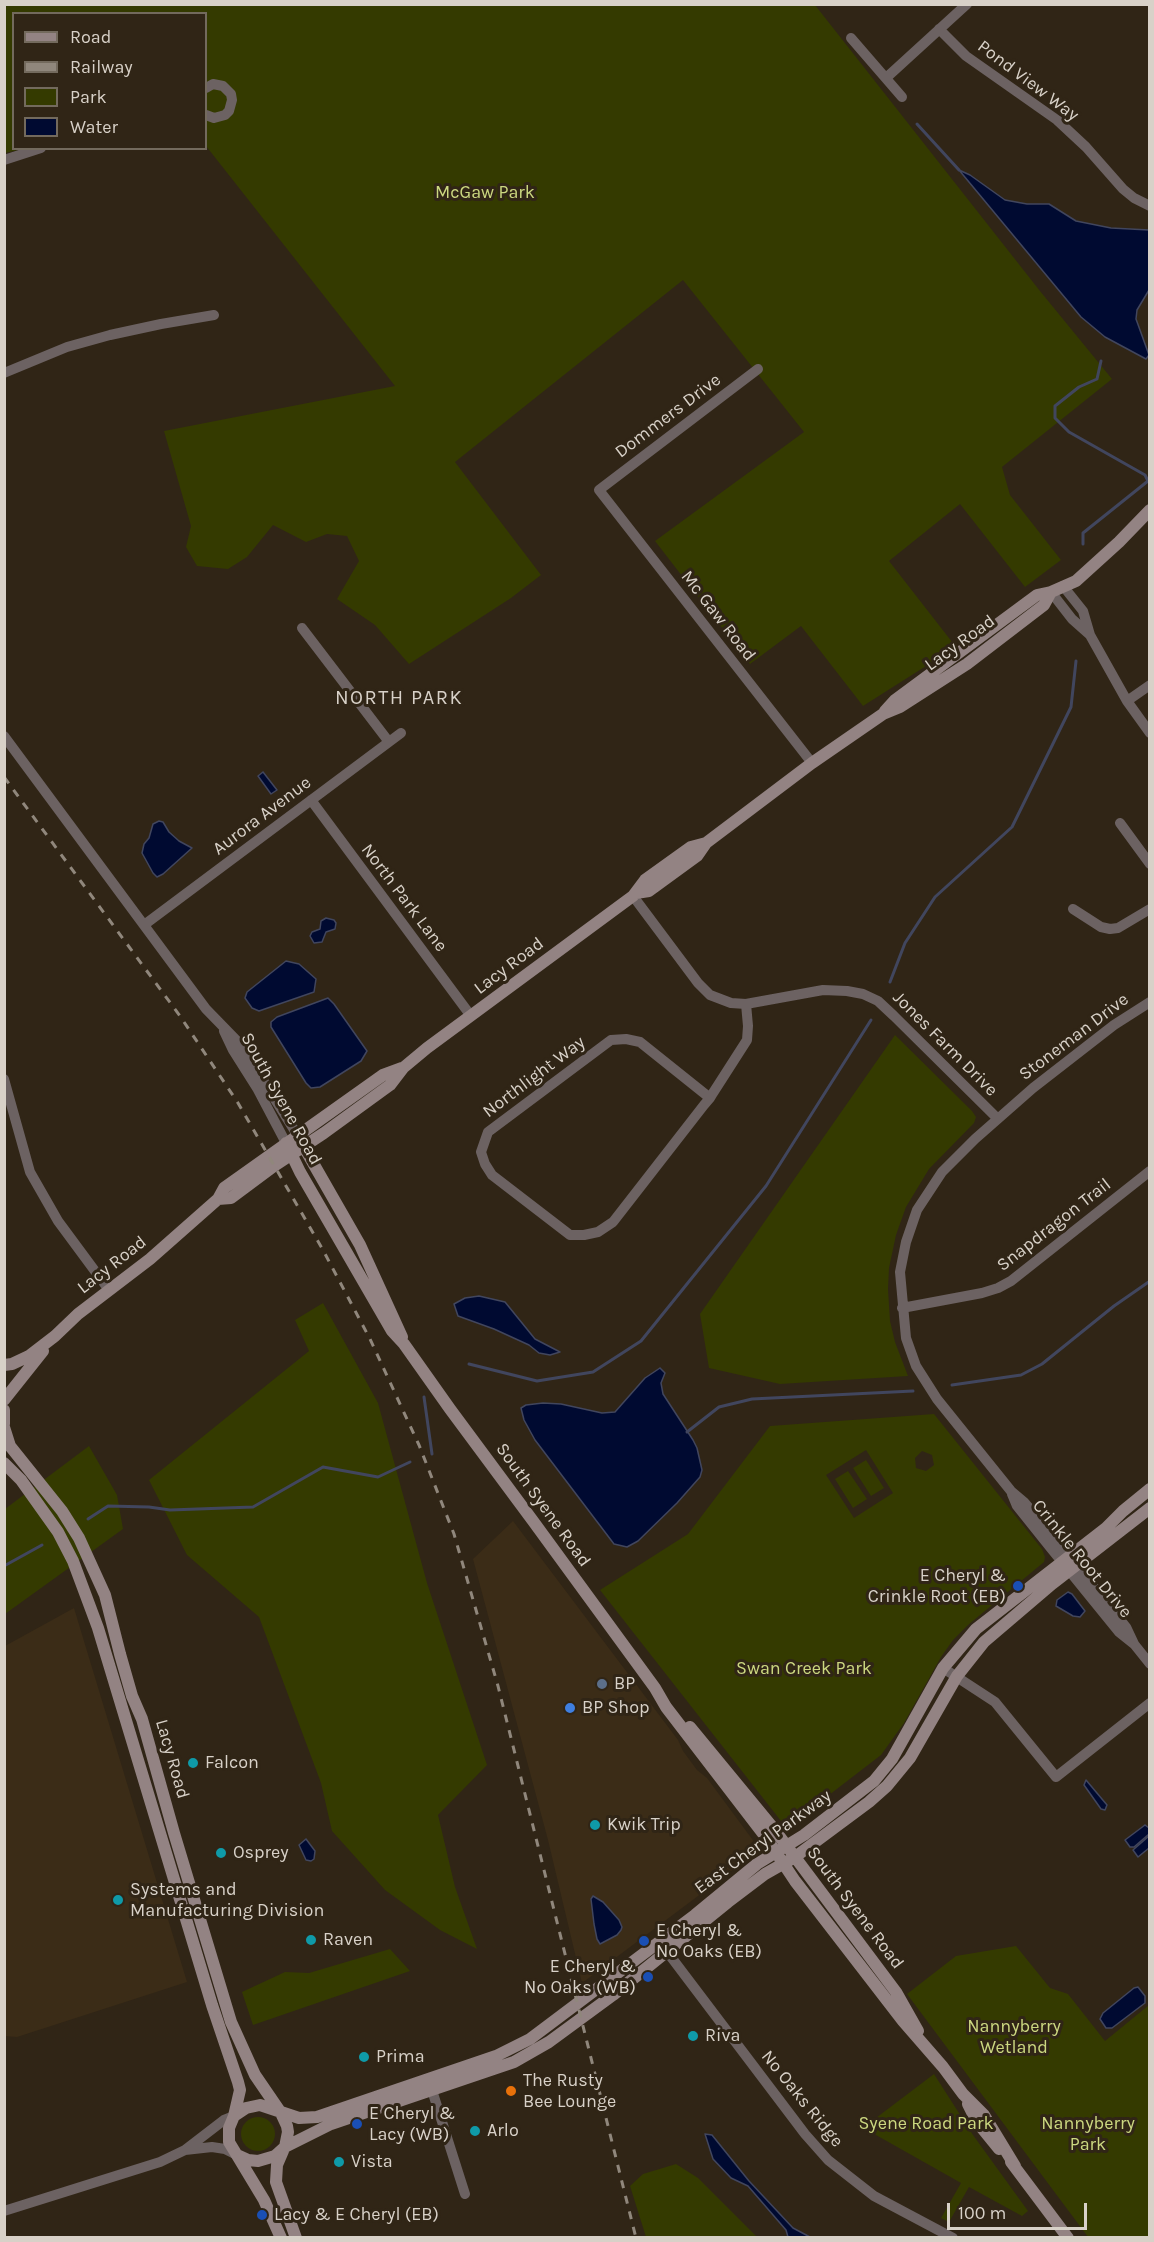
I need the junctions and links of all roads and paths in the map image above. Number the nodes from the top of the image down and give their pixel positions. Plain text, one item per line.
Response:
1 (967, 4) edge
2 (939, 29) junction
3 (851, 38) dead end
4 (886, 78) junction
5 (207, 87) edge
6 (902, 97) dead end
7 (207, 115) edge
8 (35, 150) edge
9 (4, 160) edge
10 (1149, 206) edge
11 (214, 315) dead end
12 (758, 369) dead end
13 (4, 373) edge
14 (599, 490) joint
15 (1149, 510) edge
16 (1063, 586) junction
17 (1051, 592) junction
18 (302, 628) dead end
19 (1090, 635) junction
20 (1149, 685) edge
21 (1127, 701) junction
22 (401, 733) dead end
23 (1149, 733) edge
24 (4, 735) edge
25 (388, 742) junction
26 (812, 763) junction
27 (311, 800) junction
28 (1120, 824) dead end
29 (1149, 864) edge
30 (635, 895) junction
31 (1073, 909) dead end
32 (1149, 909) edge
33 (144, 925) junction
34 (1149, 1002) edge
35 (746, 1004) junction
36 (471, 1016) junction
37 (221, 1025) junction
38 (4, 1079) edge
39 (710, 1098) junction
40 (997, 1118) junction
41 (301, 1141) junction
42 (289, 1149) junction
43 (1149, 1171) edge
44 (109, 1290) junction
45 (902, 1308) junction
46 (55, 1336) junction
47 (404, 1344) junction
48 (4, 1365) edge
49 (4, 1400) edge
50 (4, 1410) edge
51 (4, 1426) edge
52 (4, 1463) edge
53 (1149, 1489) edge
54 (1149, 1508) edge
55 (1069, 1563) junction
56 (1149, 1664) edge
57 (943, 1668) junction
58 (957, 1676) junction
59 (1149, 1703) edge
60 (785, 1855) junction
61 (664, 1946) junction
62 (430, 2084) junction
63 (281, 2113) junction
64 (234, 2116) junction
65 (285, 2147) junction
66 (185, 2150) junction
67 (237, 2155) junction
68 (465, 2194) dead end
69 (4, 2211) edge
70 (281, 2238) edge
71 (296, 2238) edge
72 (953, 2238) edge
73 (1068, 2238) edge

1 - 2 street
2 - 4 street
2 - 10 street, Pond View Way
3 - 4 street
4 - 6 street
5 - 7 street
8 - 9 street
11 - 13 street
12 - 14 street, Dommers Drive
14 - 26 street, Mc Gaw Road
15 - 16 main road, Lacy Road
16 - 17 main road, Lacy Road
16 - 19 street
17 - 19 street
17 - 26 main road, Lacy Road
18 - 25 street
19 - 21 street
20 - 21 street
21 - 23 street
22 - 25 street, Aurora Avenue
24 - 33 street, South Syene Road
25 - 27 street, Aurora Avenue
26 - 30 main road, Lacy Road
27 - 33 street, Aurora Avenue
27 - 36 street, North Park Lane
28 - 29 street
30 - 35 street, Jones Farm Drive
30 - 36 main road, Lacy Road
31 - 32 street
33 - 37 street, South Syene Road
34 - 40 street, Stoneman Drive
35 - 39 street, Northlight Way
35 - 40 street, Jones Farm Drive
36 - 41 main road, Lacy Road
37 - 41 street, South Syene Road
37 - 42 street, South Syene Road
38 - 44 street
39 - 39 street, Northlight Way
40 - 45 street, Stoneman Drive
41 - 42 main road, Lacy Road
41 - 47 main road, South Syene Road
42 - 44 main road, Lacy Road
42 - 47 main road, South Syene Road
43 - 45 street, Snapdragon Trail
44 - 46 main road, Lacy Road
45 - 55 street, Crinkle Root Drive
46 - 48 main road, Lacy Road
46 - 49 main road, Lacy Road
47 - 60 main road, South Syene Road
50 - 51 main road, Lacy Road
51 - 63 main road, Lacy Road
52 - 64 main road, Lacy Road
53 - 55 main road, East Cheryl Parkway
54 - 55 main road, East Cheryl Parkway
55 - 56 street, Crinkle Root Drive
55 - 57 main road, East Cheryl Parkway
55 - 58 main road, East Cheryl Parkway
57 - 58 street
57 - 60 main road, East Cheryl Parkway
58 - 59 street
58 - 60 main road, East Cheryl Parkway
60 - 61 main road, East Cheryl Parkway
60 - 73 main road, South Syene Road
61 - 62 main road, East Cheryl Parkway
61 - 72 street, No Oaks Ridge
62 - 63 main road, East Cheryl Parkway
62 - 65 main road, East Cheryl Parkway
62 - 68 street
63 - 64 main road
63 - 65 main road
64 - 66 street
64 - 67 main road
65 - 67 main road
65 - 71 main road
66 - 67 street
66 - 69 street
67 - 70 main road

